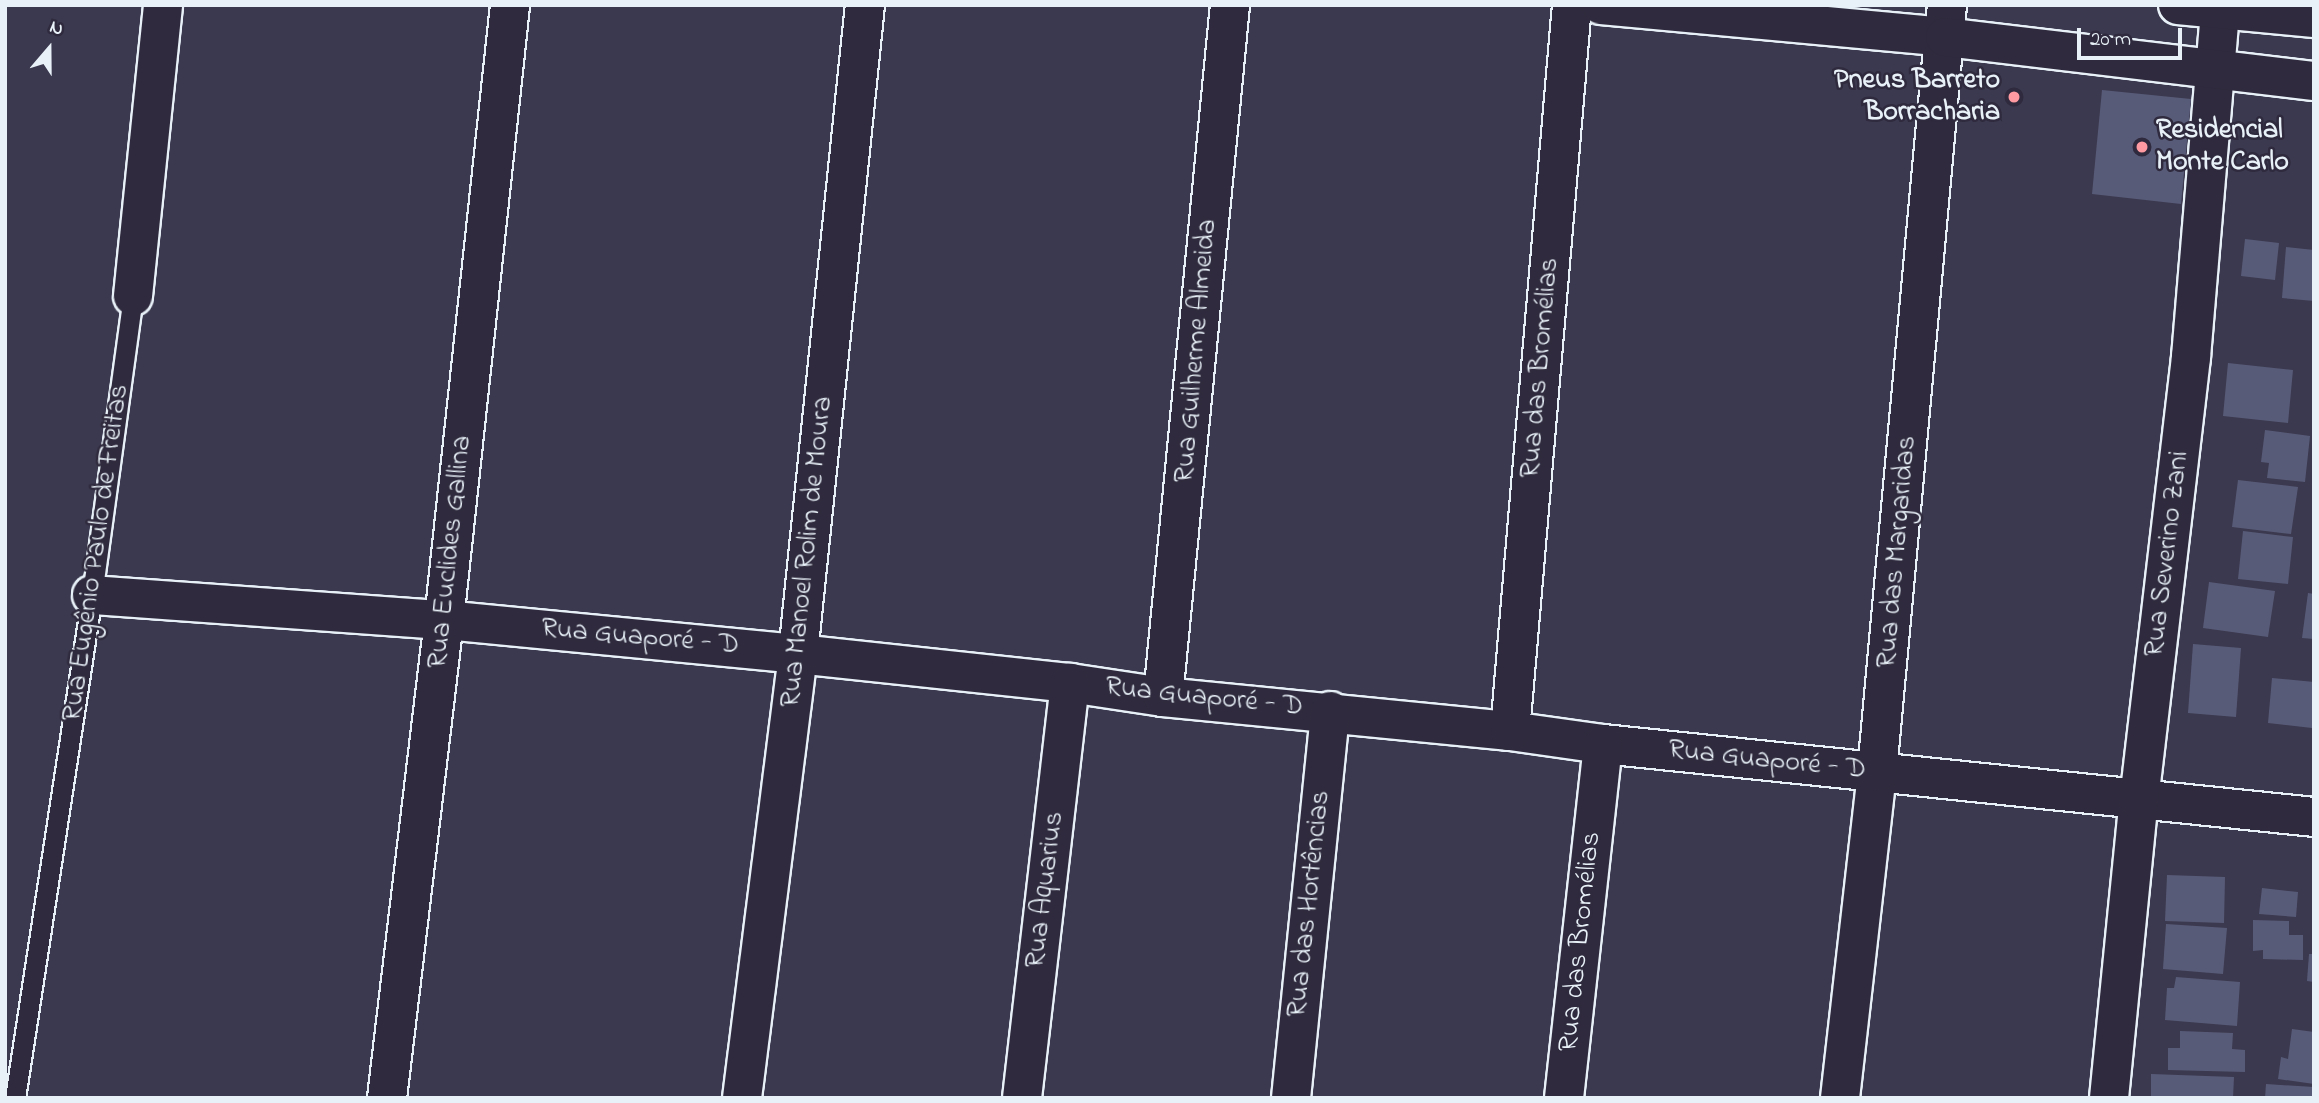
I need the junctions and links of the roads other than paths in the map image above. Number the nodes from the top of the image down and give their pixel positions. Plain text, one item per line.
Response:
1 (163, 5) edge
2 (510, 5) edge
3 (865, 5) edge
4 (1230, 5) edge
5 (1572, 5) edge
6 (1601, 5) edge
7 (2178, 5) edge
8 (2220, 9) junction
9 (2296, 13) edge
10 (1946, 21) edge
11 (2216, 70) junction
12 (2314, 81) edge
13 (133, 296) joint
14 (92, 596) junction
15 (444, 620) junction
16 (798, 653) junction
17 (1070, 683) junction
18 (1163, 697) junction
19 (1329, 711) junction
20 (1510, 731) junction
21 (1603, 744) junction
22 (1877, 772) junction
23 (2139, 800) junction
24 (2314, 817) edge
25 (15, 1098) edge
26 (387, 1098) edge
27 (742, 1098) edge
28 (1021, 1098) edge
29 (1291, 1098) edge
30 (1564, 1098) edge
31 (1840, 1098) edge
32 (2109, 1098) edge

1 - 13 street, Rua Eugênio Paulo de Freitas
2 - 15 street, Rua Euclides Gallina
3 - 16 street, Rua Manoel Rolim de Moura
4 - 18 street, Rua Guilherme Almeida
5 - 20 street, Rua das Bromélias
6 - 10 street
7 - 8 street
8 - 9 street
8 - 11 street, Rua Severino Zani
10 - 11 street
10 - 22 street, Rua das Margaridas
11 - 12 street
11 - 23 street, Rua Severino Zani
13 - 14 lane, Rua Eugênio Paulo de Freitas
14 - 15 street, Rua Guaporé - D
14 - 25 lane, Rua Eugênio Paulo de Freitas
15 - 16 street, Rua Guaporé - D
15 - 26 street, Rua Euclides Gallina
16 - 17 street, Rua Guaporé - D
16 - 27 street, Rua Manoel Rolim de Moura
17 - 18 street, Rua Guaporé - D
17 - 28 street, Rua Aquarius
18 - 19 street, Rua Guaporé - D
19 - 20 street, Rua Guaporé - D
19 - 29 street, Rua das Hortências
20 - 21 street, Rua Guaporé - D
21 - 22 street, Rua Guaporé - D
21 - 30 street, Rua das Bromélias
22 - 23 street, Rua Guaporé - D
22 - 31 street, Rua das Margaridas
23 - 24 street, Rua Guaporé - D
23 - 32 street, Rua Severino Zani

